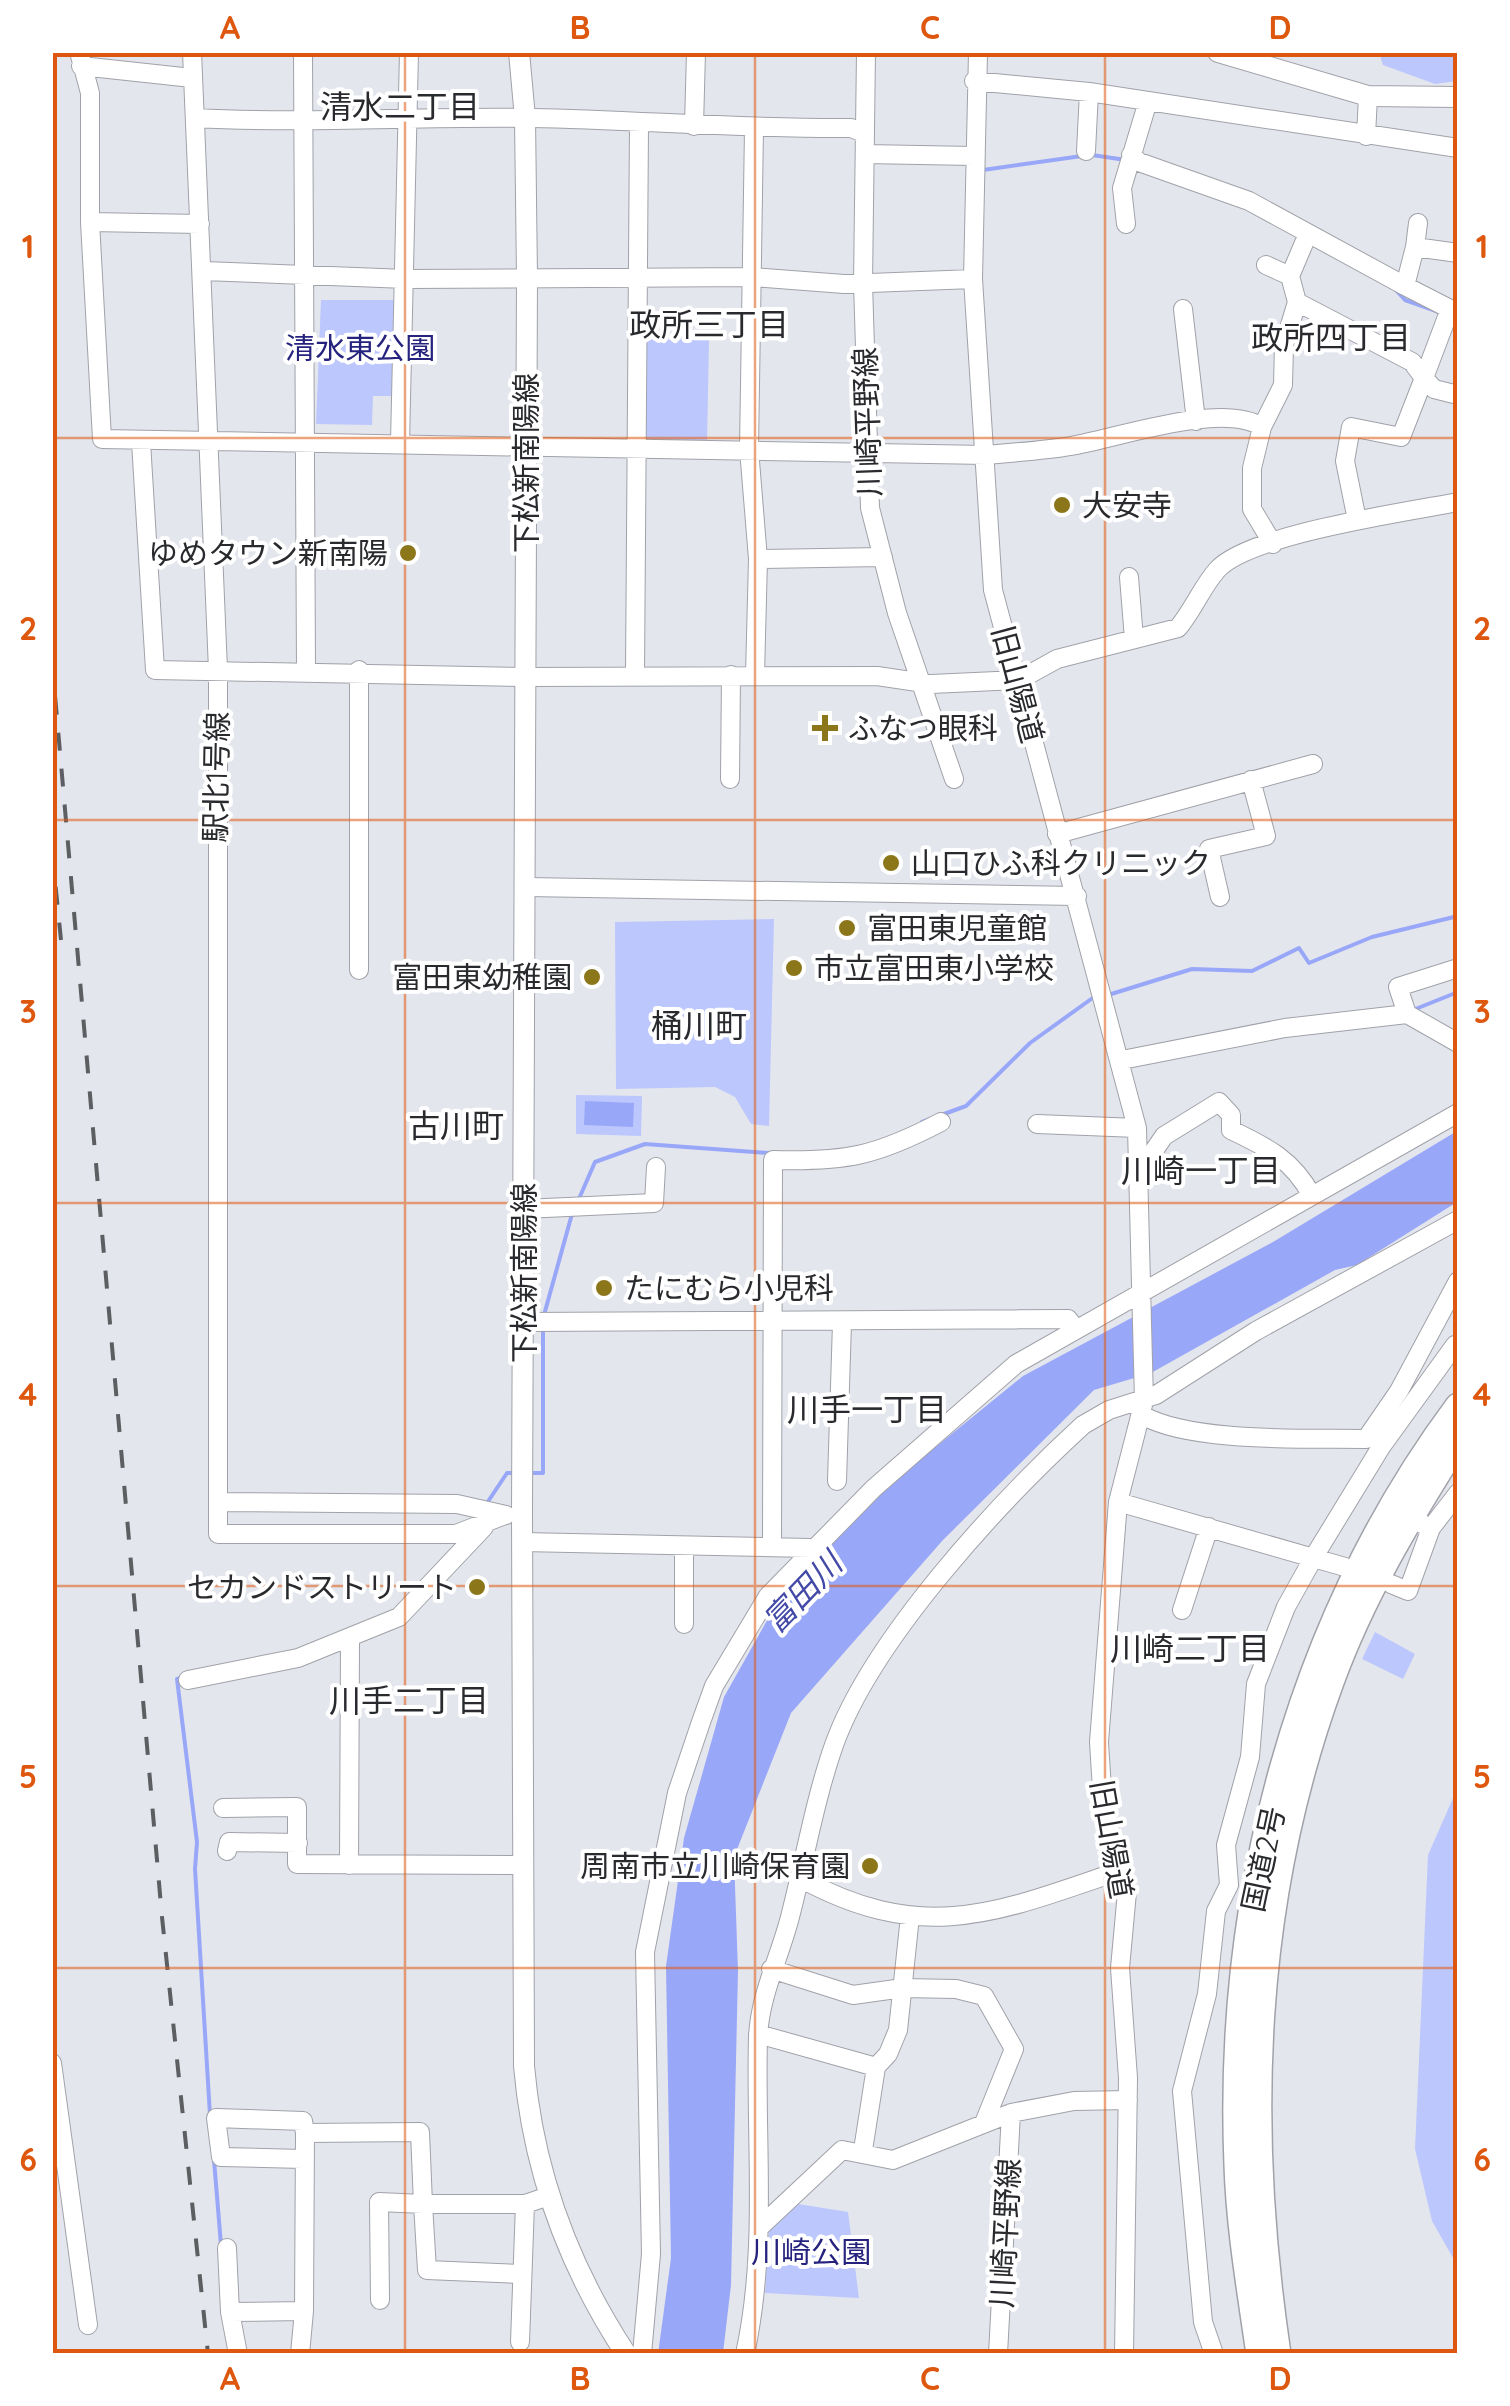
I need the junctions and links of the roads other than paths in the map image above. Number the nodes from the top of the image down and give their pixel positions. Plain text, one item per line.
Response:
1 (192, 52) edge
2 (303, 52) edge
3 (409, 52) edge
4 (518, 52) edge
5 (696, 52) edge
6 (866, 52) edge
7 (978, 52) edge
8 (1218, 52) edge
9 (80, 59) edge
10 (192, 78) junction
11 (974, 81) junction
12 (1089, 92) junction
13 (1368, 96) junction
14 (1458, 96) edge
15 (1148, 101) junction
16 (196, 118) junction
17 (525, 118) junction
18 (302, 120) junction
19 (407, 122) junction
20 (638, 125) junction
21 (694, 126) junction
22 (754, 129) junction
23 (864, 133) junction
24 (1366, 136) junction
25 (1458, 148) edge
26 (1086, 150) dead end
27 (865, 154) junction
28 (1131, 155) junction
29 (974, 156) junction
30 (90, 222) junction
31 (200, 224) junction
32 (1126, 224) dead end
33 (1418, 224) dead end
34 (1308, 236) junction
35 (1415, 247) junction
36 (1458, 254) edge
37 (1266, 265) dead end
38 (204, 271) junction
39 (303, 273) junction
40 (1290, 276) junction
41 (753, 277) junction
42 (528, 278) junction
43 (636, 278) junction
44 (406, 279) junction
45 (973, 279) junction
46 (863, 284) junction
47 (1405, 286) junction
48 (1298, 302) junction
49 (1183, 310) dead end
50 (1453, 313) edge
51 (1424, 378) junction
52 (1458, 395) edge
53 (1196, 421) junction
54 (1262, 427) junction
55 (141, 442) junction
56 (306, 442) junction
57 (212, 444) junction
58 (400, 444) junction
59 (525, 446) junction
60 (634, 449) junction
61 (750, 449) junction
62 (866, 452) junction
63 (986, 455) junction
64 (1458, 502) edge
65 (1356, 520) junction
66 (1273, 544) junction
67 (883, 557) junction
68 (758, 558) junction
69 (1129, 577) dead end
70 (1134, 639) junction
71 (218, 670) junction
72 (306, 670) junction
73 (359, 670) junction
74 (635, 674) junction
75 (730, 675) junction
76 (756, 676) junction
77 (525, 677) junction
78 (1019, 680) junction
79 (920, 681) junction
80 (1312, 764) dead end
81 (730, 779) dead end
82 (954, 779) dead end
83 (1252, 780) junction
84 (1057, 834) junction
85 (527, 887) junction
86 (1077, 896) junction
87 (1220, 897) dead end
88 (1458, 968) edge
89 (359, 970) dead end
90 (1407, 1014) junction
91 (1458, 1043) edge
92 (1122, 1060) junction
93 (1458, 1113) edge
94 (941, 1122) dead end
95 (1037, 1124) dead end
96 (1138, 1128) junction
97 (1139, 1160) junction
98 (656, 1167) dead end
99 (1312, 1196) junction
100 (524, 1209) junction
101 (1458, 1220) edge
102 (1458, 1281) edge
103 (1142, 1296) junction
104 (524, 1322) junction
105 (773, 1322) junction
106 (842, 1323) junction
107 (1076, 1329) junction
108 (1429, 1334) junction
109 (1456, 1346) edge
110 (1143, 1402) junction
111 (1458, 1406) edge
112 (1458, 1441) edge
113 (837, 1481) dead end
114 (1458, 1493) edge
115 (218, 1502) junction
116 (1118, 1502) junction
117 (505, 1517) junction
118 (1420, 1523) junction
119 (1209, 1527) junction
120 (522, 1542) junction
121 (772, 1545) junction
122 (684, 1546) junction
123 (810, 1548) junction
124 (1316, 1555) junction
125 (1344, 1567) dead end
126 (1391, 1584) dead end
127 (1182, 1610) dead end
128 (684, 1624) dead end
129 (350, 1640) junction
130 (188, 1680) dead end
131 (223, 1808) dead end
132 (298, 1843) junction
133 (228, 1851) dead end
134 (348, 1865) junction
135 (521, 1865) junction
136 (1122, 1870) junction
137 (800, 1878) junction
138 (910, 1916) junction
139 (771, 1970) junction
140 (903, 1988) junction
141 (758, 2034) junction
142 (876, 2067) junction
143 (53, 2074) edge
144 (1128, 2100) junction
145 (1011, 2113) junction
146 (984, 2122) junction
147 (305, 2132) junction
148 (863, 2150) junction
149 (303, 2159) junction
150 (549, 2196) junction
151 (423, 2204) junction
152 (525, 2204) junction
153 (761, 2226) junction
154 (226, 2248) dead end
155 (522, 2274) junction
156 (380, 2300) dead end
157 (304, 2311) junction
158 (230, 2312) junction
159 (88, 2325) dead end
160 (520, 2342) dead end
161 (238, 2354) edge
162 (300, 2354) edge
163 (626, 2354) edge
164 (642, 2354) edge
165 (745, 2354) edge
166 (998, 2354) edge
167 (1124, 2354) edge
168 (1214, 2354) edge
169 (1259, 2354) edge
170 (1278, 2354) edge

1 - 10 street, 駅北1号線
2 - 18 street
3 - 19 street
4 - 17 main road, 下松新南陽線
5 - 21 street
6 - 23 street, 川崎平野線
7 - 11 street, 旧山陽道
8 - 13 main road
9 - 10 street
9 - 30 street
10 - 16 street, 駅北1号線
11 - 12 street
11 - 29 street, 旧山陽道
12 - 15 street
12 - 26 street
13 - 14 main road
13 - 24 street
15 - 24 street
15 - 28 street
16 - 18 street
16 - 31 street, 駅北1号線
17 - 19 street
17 - 20 street
17 - 42 main road, 下松新南陽線
18 - 19 street
18 - 39 street
19 - 44 street
20 - 21 street
20 - 43 street
21 - 22 street
22 - 23 street
22 - 41 street
23 - 27 street, 川崎平野線
24 - 25 street
27 - 29 street
27 - 46 street, 川崎平野線
28 - 32 street
28 - 34 street
29 - 45 street, 旧山陽道
30 - 31 street
30 - 55 street
31 - 38 street, 駅北1号線
33 - 35 street
34 - 40 street
34 - 47 street
35 - 36 street
35 - 47 street
37 - 40 street
38 - 39 street
38 - 57 street, 駅北1号線
39 - 44 street
39 - 56 street
40 - 48 street
41 - 43 street
41 - 46 street
41 - 61 street
42 - 43 street
42 - 44 street
42 - 59 main road, 下松新南陽線
43 - 60 street
44 - 58 street
45 - 46 street
45 - 63 street, 旧山陽道
46 - 62 street, 川崎平野線
47 - 50 street
48 - 51 street
48 - 54 street
49 - 53 street
50 - 51 street
51 - 52 street
51 - 65 street
53 - 54 street
53 - 63 street
54 - 66 street
55 - 57 street
55 - 71 street
56 - 57 street
56 - 58 street
56 - 72 street
57 - 71 street, 駅北1号線
58 - 59 street
59 - 60 street
59 - 77 main road, 下松新南陽線
60 - 61 street
60 - 74 street
61 - 62 street
61 - 68 street
62 - 63 street
62 - 67 street, 川崎平野線
63 - 78 street, 旧山陽道
64 - 65 street
65 - 66 street
66 - 70 street
67 - 68 street
67 - 79 street, 川崎平野線
68 - 76 street
69 - 70 street
70 - 78 street
71 - 72 street
71 - 115 street, 駅北1号線
72 - 73 street
73 - 77 street
73 - 89 street
74 - 75 street
74 - 77 street
75 - 76 street
75 - 81 street
76 - 79 street
77 - 85 main road, 下松新南陽線
78 - 79 street
78 - 84 street, 旧山陽道
79 - 82 street, 川崎平野線
80 - 83 street
83 - 84 street
83 - 87 street
84 - 86 street, 旧山陽道
85 - 86 street
85 - 100 main road, 下松新南陽線
86 - 92 street, 旧山陽道
88 - 90 street
90 - 91 street
90 - 92 street
92 - 96 street, 旧山陽道
93 - 99 street
94 - 105 street
95 - 96 street
96 - 97 street, 旧山陽道
97 - 99 street
97 - 103 street, 旧山陽道
98 - 100 street
99 - 103 street
100 - 104 main road, 下松新南陽線
101 - 110 street
102 - 108 street
103 - 107 street
103 - 110 street, 旧山陽道
104 - 105 street
104 - 117 main road, 下松新南陽線
105 - 106 street
105 - 121 street
106 - 107 street
106 - 113 street
107 - 123 street
108 - 109 street
108 - 110 street
109 - 124 street
110 - 116 street, 旧山陽道
110 - 137 street
111 - 169 highway, 国道2号
112 - 118 highway, 国道2号
114 - 118 street
115 - 117 street
115 - 117 street
116 - 119 street
116 - 136 street, 旧山陽道
117 - 120 main road, 下松新南陽線
117 - 129 street
118 - 126 street
118 - 170 highway, 国道2号
119 - 124 street
119 - 127 street
120 - 122 street
120 - 135 main road, 下松新南陽線
121 - 122 street
121 - 123 street
122 - 128 street
123 - 164 street
124 - 125 street
124 - 168 street
129 - 130 street
129 - 134 street
131 - 132 street
132 - 133 street
132 - 134 street
134 - 135 street
135 - 150 main road, 下松新南陽線
136 - 138 street
136 - 144 street, 旧山陽道
137 - 138 street
137 - 139 street
138 - 140 street
139 - 140 street
139 - 141 street
140 - 142 street
140 - 146 street
141 - 142 street
141 - 153 street
142 - 148 street
143 - 159 street
144 - 145 street
144 - 167 street, 旧山陽道
145 - 146 street
145 - 166 street, 川崎平野線
146 - 148 street
147 - 149 street
147 - 149 street
147 - 151 street
148 - 153 street
149 - 157 street
150 - 152 street
150 - 163 main road, 下松新南陽線
151 - 152 street
151 - 155 street
151 - 156 street
152 - 155 street
153 - 165 street
154 - 158 street
155 - 160 street
157 - 158 street
157 - 162 street
158 - 161 street

